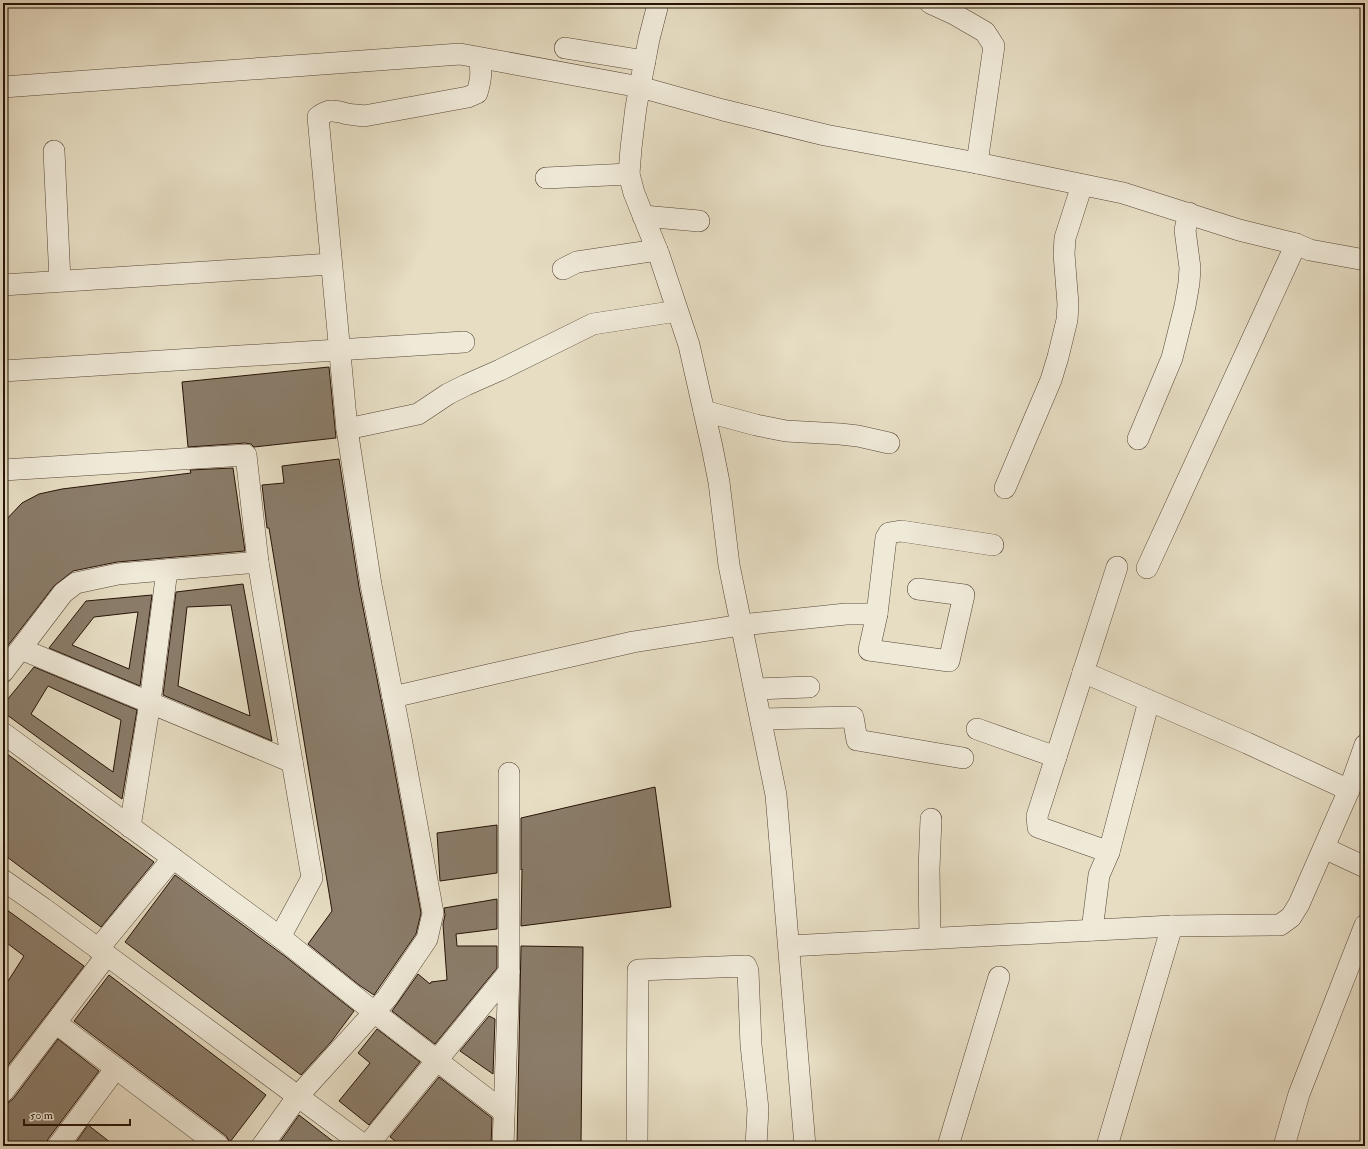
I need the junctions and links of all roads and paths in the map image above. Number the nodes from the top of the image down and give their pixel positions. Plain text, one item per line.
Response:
1 (656, 3) edge
2 (930, 3) edge
3 (565, 48) dead end
4 (479, 58) junction
5 (645, 61) junction
6 (3, 87) edge
7 (640, 87) junction
8 (54, 151) dead end
9 (977, 163) junction
10 (629, 174) junction
11 (546, 178) dead end
12 (1082, 185) junction
13 (1189, 213) junction
14 (643, 216) junction
15 (700, 221) dead end
16 (1296, 244) junction
17 (657, 250) junction
18 (1365, 260) edge
19 (331, 264) junction
20 (563, 269) dead end
21 (60, 281) junction
22 (3, 285) edge
23 (677, 311) junction
24 (464, 342) dead end
25 (339, 350) junction
26 (3, 371) edge
27 (704, 411) junction
28 (347, 429) junction
29 (1138, 439) dead end
30 (889, 442) dead end
31 (3, 470) edge
32 (1005, 488) dead end
33 (993, 545) dead end
34 (258, 562) junction
35 (1117, 567) dead end
36 (1147, 568) dead end
37 (167, 570) junction
38 (918, 589) dead end
39 (876, 614) junction
40 (742, 625) junction
41 (21, 649) junction
42 (3, 672) edge
43 (1083, 672) junction
44 (809, 687) dead end
45 (755, 689) junction
46 (393, 697) junction
47 (150, 702) junction
48 (1149, 702) junction
49 (761, 719) junction
50 (977, 729) dead end
51 (3, 733) edge
52 (1365, 745) edge
53 (1056, 757) junction
54 (963, 758) dead end
55 (292, 762) junction
56 (509, 773) dead end
57 (1349, 790) junction
58 (931, 819) dead end
59 (130, 827) junction
60 (1324, 848) junction
61 (1109, 852) junction
62 (173, 858) junction
63 (1365, 867) edge
64 (3, 880) edge
65 (1365, 925) edge
66 (1172, 926) junction
67 (1092, 930) junction
68 (280, 937) junction
69 (930, 938) junction
70 (789, 946) junction
71 (103, 952) junction
72 (509, 972) junction
73 (999, 977) dead end
74 (374, 1012) junction
75 (56, 1023) junction
76 (437, 1061) junction
77 (116, 1068) junction
78 (3, 1092) edge
79 (298, 1096) junction
80 (504, 1112) junction
81 (58, 1146) edge
82 (219, 1146) edge
83 (262, 1146) edge
84 (366, 1146) edge
85 (503, 1146) edge
86 (637, 1146) edge
87 (756, 1146) edge
88 (805, 1146) edge
89 (948, 1146) edge
90 (1106, 1146) edge
91 (1284, 1146) edge

1 - 5 street
2 - 9 street
3 - 5 street
4 - 6 street
4 - 7 street
4 - 19 street
5 - 7 street
7 - 9 street
7 - 10 street
8 - 21 street
9 - 12 street
10 - 11 street
10 - 14 street
12 - 13 street
12 - 32 street
13 - 16 street
13 - 29 street
14 - 15 street
14 - 17 street
16 - 18 street
16 - 36 street
17 - 20 street
17 - 23 street
19 - 21 street
19 - 25 street
21 - 22 street
23 - 27 street
23 - 28 street
24 - 25 street
25 - 26 street
25 - 28 street
27 - 30 street
27 - 40 street
28 - 46 street
31 - 34 street
33 - 39 street
34 - 37 street
34 - 55 street
35 - 43 street
37 - 41 street
37 - 47 street
38 - 39 street
39 - 40 street
40 - 45 street
40 - 46 street
41 - 42 street
41 - 47 street
43 - 48 street
43 - 53 street
44 - 45 street
45 - 49 street
46 - 74 street
47 - 55 street
47 - 59 street
48 - 57 street
48 - 61 street
49 - 54 street
49 - 70 street
50 - 53 street
51 - 59 street
52 - 57 street
53 - 61 street
55 - 68 street
56 - 72 street
57 - 60 street
58 - 69 street
59 - 62 street
60 - 63 street
60 - 66 street
61 - 67 street
62 - 68 street
62 - 71 street
64 - 71 street
65 - 91 street
66 - 67 street
66 - 90 street
67 - 69 street
68 - 74 street
69 - 70 street
70 - 88 street
71 - 75 street
71 - 79 street
72 - 76 street
72 - 80 street
73 - 89 street
74 - 76 street
74 - 79 street
75 - 77 street
75 - 78 street
76 - 80 street
76 - 84 street
77 - 81 street
77 - 82 street
79 - 83 street
79 - 84 street
80 - 85 street
86 - 87 street

